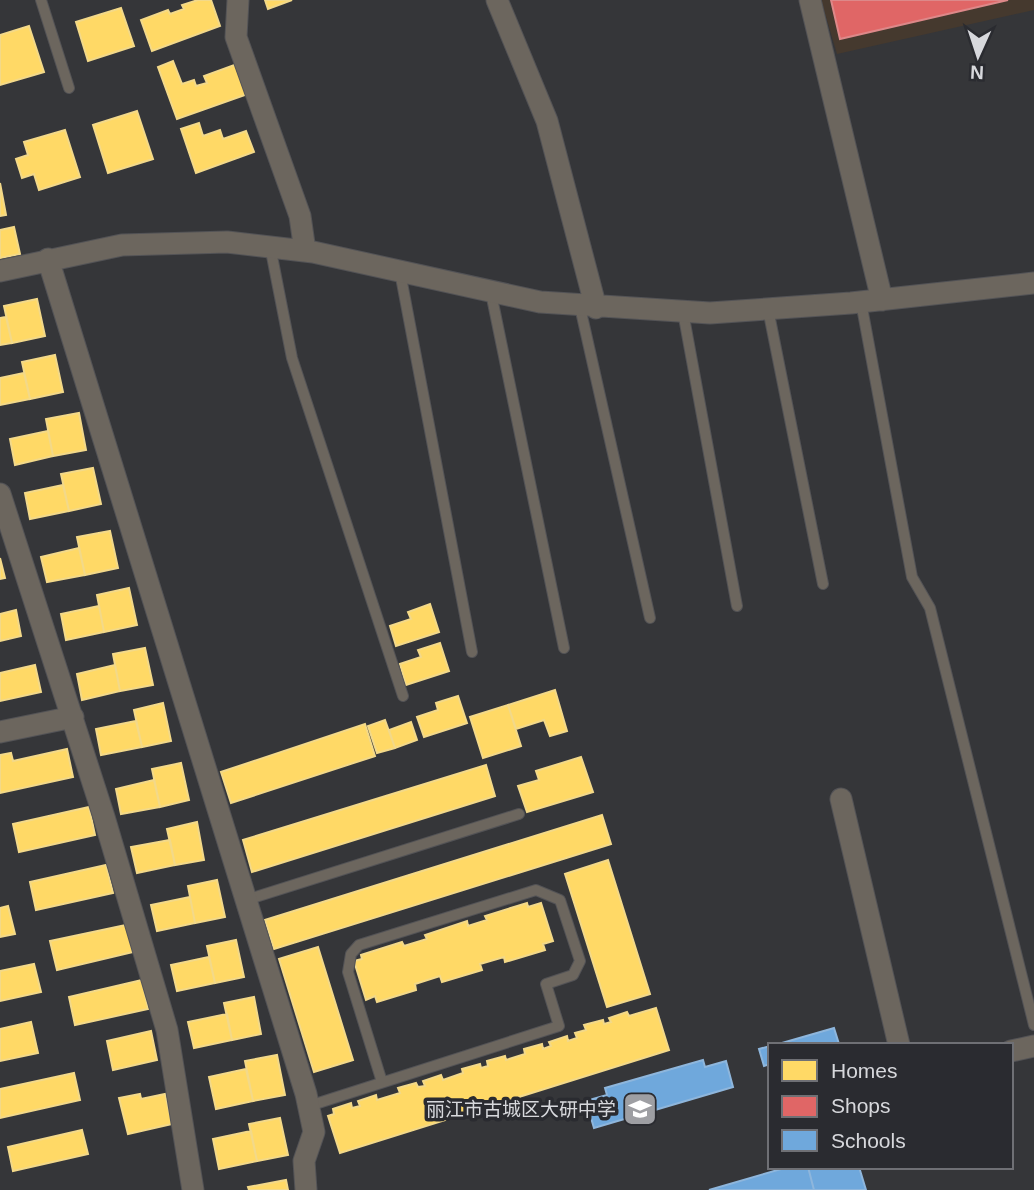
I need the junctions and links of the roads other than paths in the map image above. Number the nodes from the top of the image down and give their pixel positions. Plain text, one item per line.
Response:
1 (41, 0) edge
2 (238, 0) edge
3 (497, 0) edge
4 (810, 0) edge
5 (69, 88) dead end
6 (270, 245) junction
7 (305, 251) junction
8 (48, 259) junction
9 (0, 271) edge
10 (400, 272) junction
11 (1034, 283) edge
12 (491, 293) junction
13 (872, 301) junction
14 (588, 307) junction
15 (768, 309) junction
16 (683, 312) junction
17 (0, 494) edge
18 (823, 584) dead end
19 (737, 606) dead end
20 (650, 618) dead end
21 (564, 648) dead end
22 (472, 652) dead end
23 (403, 696) dead end
24 (73, 717) junction
25 (0, 732) edge
26 (841, 799) dead end
27 (519, 814) dead end
28 (246, 900) junction
29 (1034, 1025) edge
30 (899, 1043) edge
31 (1034, 1046) edge
32 (1013, 1051) edge
33 (382, 1082) junction
34 (309, 1106) junction
35 (194, 1190) edge
36 (306, 1190) edge

1 - 5 lane
2 - 7 street
3 - 14 street
4 - 13 street
6 - 7 street
6 - 8 street
6 - 23 lane
7 - 10 street
8 - 9 street
8 - 28 street
10 - 12 street
10 - 22 lane
11 - 13 street
12 - 14 street
12 - 21 lane
13 - 15 street
13 - 29 lane
14 - 16 street
14 - 20 lane
15 - 16 street
15 - 18 lane
16 - 19 lane
17 - 24 street
24 - 25 street
24 - 35 street
26 - 30 street
27 - 28 lane
28 - 34 street
31 - 32 street
33 - 33 lane
33 - 34 lane
34 - 36 street

